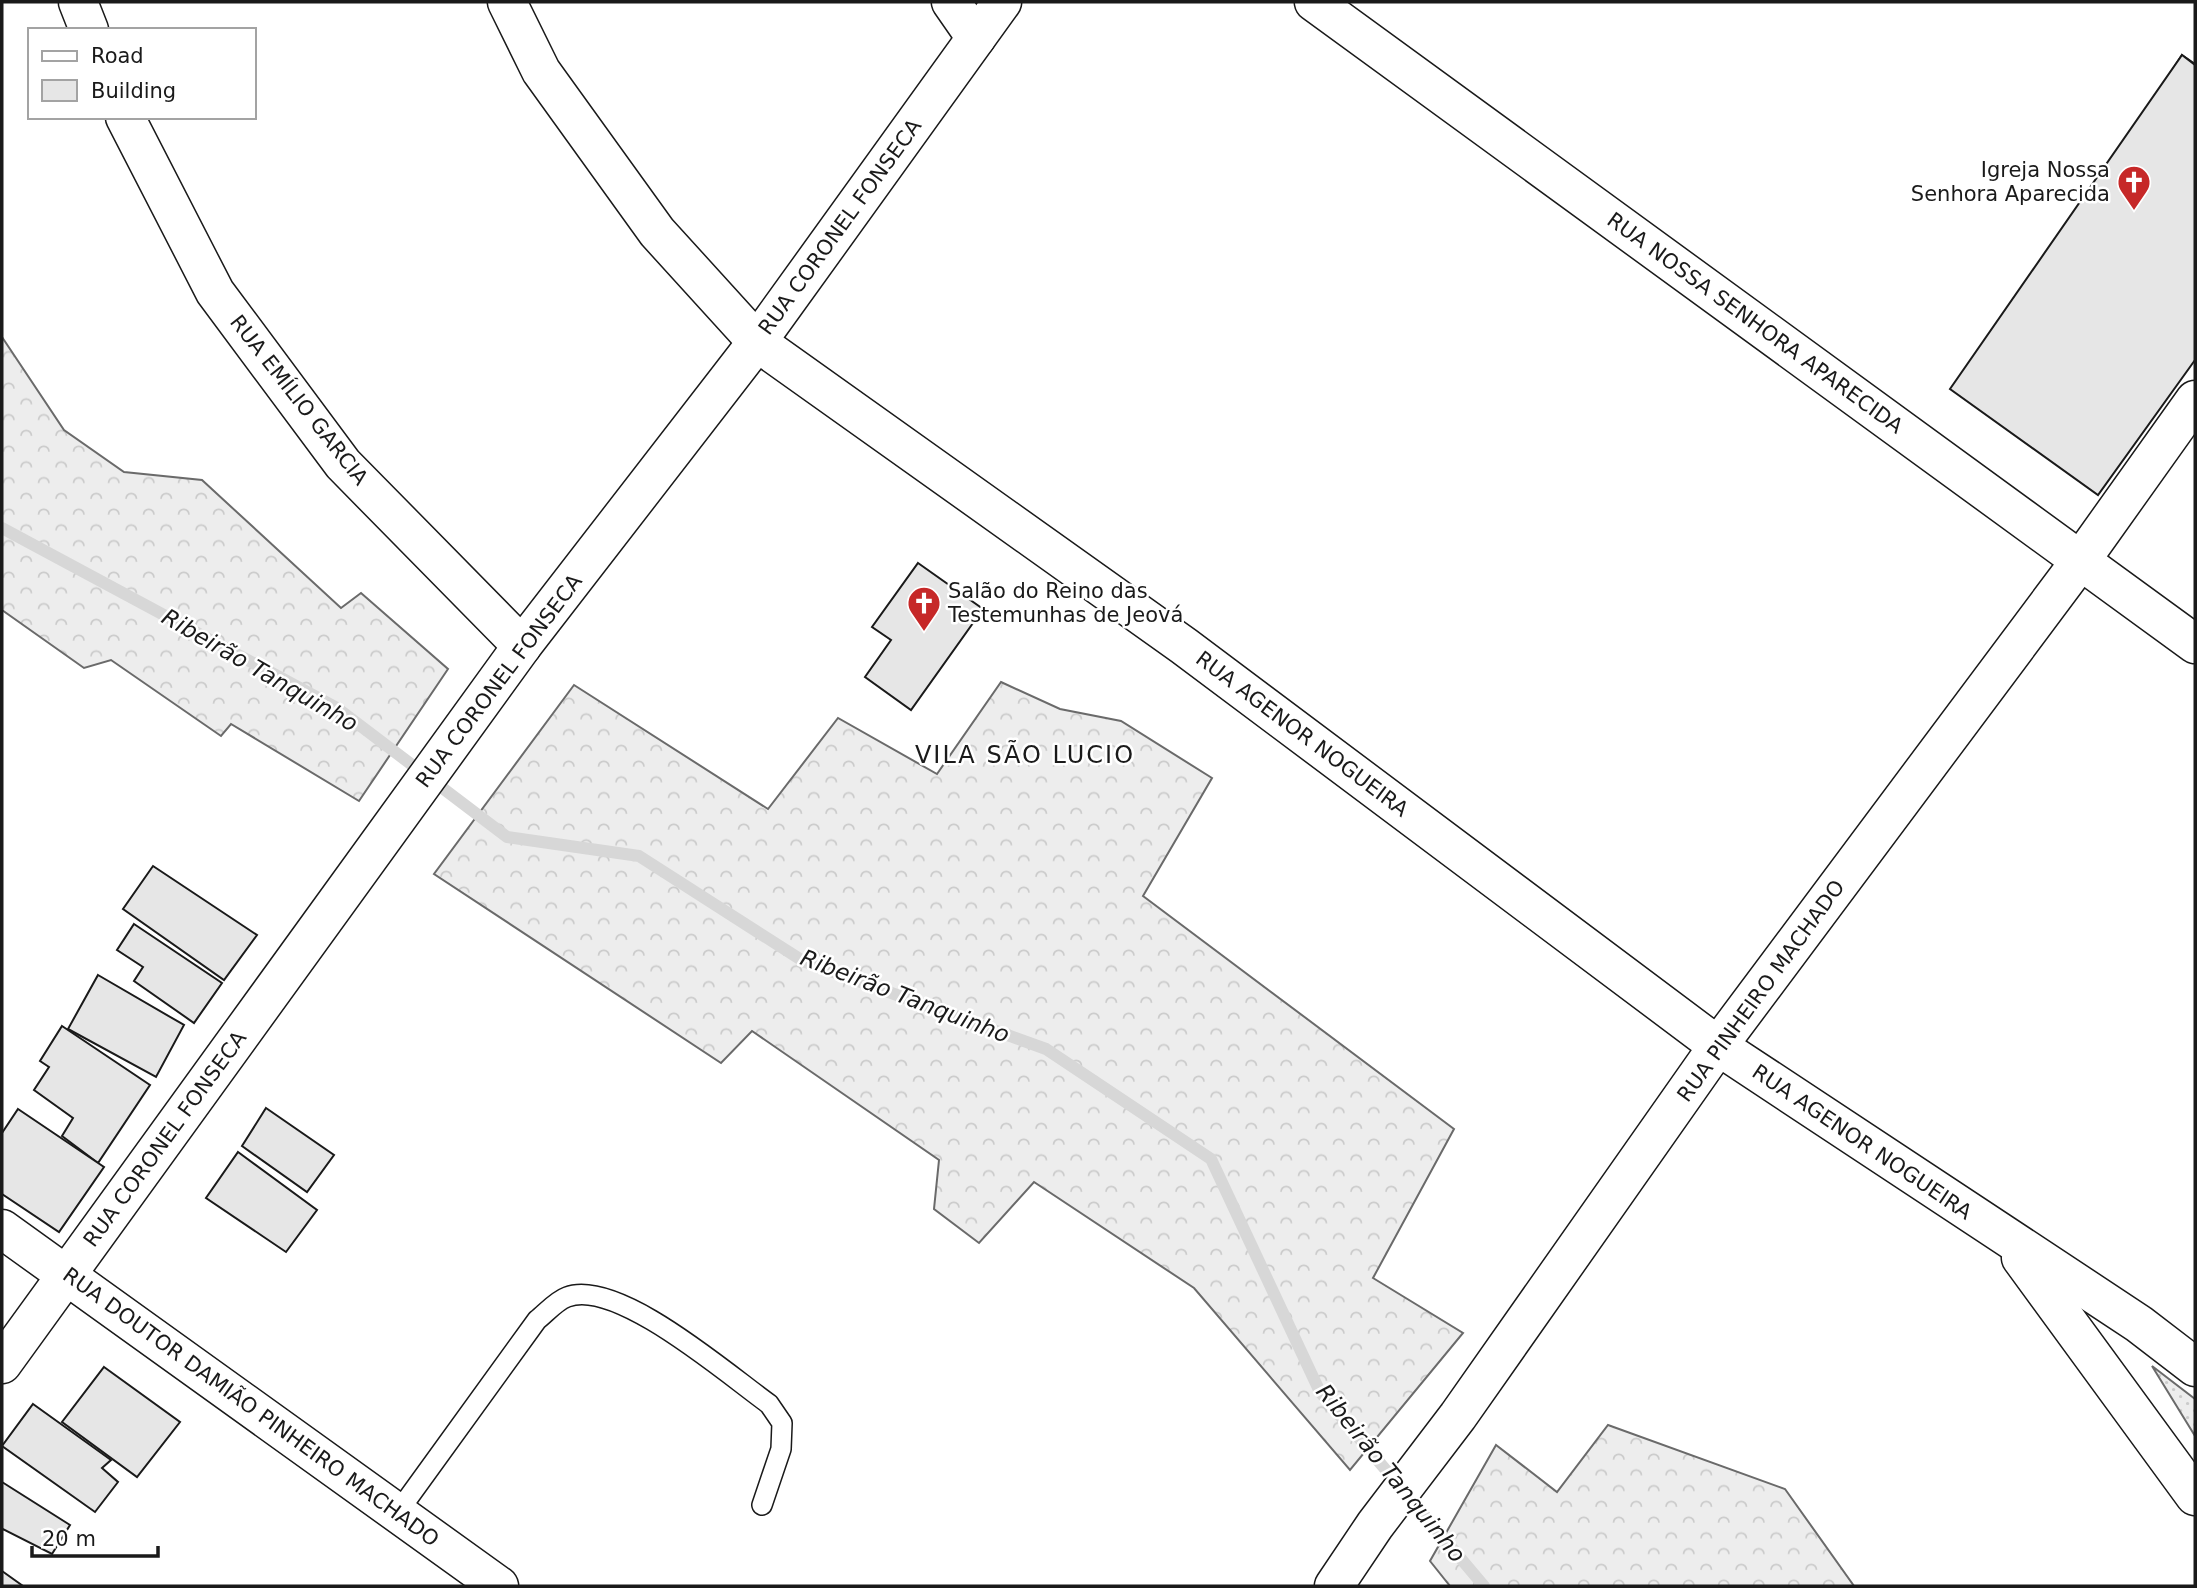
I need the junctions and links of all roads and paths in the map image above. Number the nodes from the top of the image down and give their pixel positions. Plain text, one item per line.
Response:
1 (78, 2) edge
2 (507, 2) edge
3 (951, 2) edge
4 (1002, 2) edge
5 (1314, 2) edge
6 (88, 28) edge
7 (976, 38) junction
8 (126, 119) edge
9 (757, 342) junction
10 (2195, 400) edge
11 (2081, 560) junction
12 (2195, 644) edge
13 (522, 646) junction
14 (1718, 1046) junction
15 (2, 1229) edge
16 (2008, 1239) junction
17 (67, 1274) junction
18 (2139, 1324) junction
19 (2, 1364) edge
20 (2195, 1367) edge
21 (2123, 1396) junction
22 (2195, 1496) edge
23 (762, 1505) dead end
24 (398, 1512) junction
25 (499, 1586) edge
26 (1334, 1586) edge

1 - 6 street
2 - 9 street, RUA AGENOR NOGUEIRA
3 - 7 street
4 - 7 street, RUA CORONEL FONSECA
5 - 11 street, RUA NOSSA SENHORA APARECIDA
7 - 9 street, RUA CORONEL FONSECA
8 - 13 street, RUA EMÍLIO GARCIA
9 - 13 street, RUA CORONEL FONSECA
9 - 14 street, RUA AGENOR NOGUEIRA
10 - 11 street, RUA PINHEIRO MACHADO
11 - 12 street, RUA NOSSA SENHORA APARECIDA
11 - 14 street, RUA PINHEIRO MACHADO
13 - 17 street, RUA CORONEL FONSECA
14 - 16 street, RUA AGENOR NOGUEIRA
14 - 26 street, RUA PINHEIRO MACHADO
15 - 17 street, RUA DOUTOR DAMIÃO PINHEIRO MACHADO
16 - 18 street, RUA AGENOR NOGUEIRA
16 - 21 street
17 - 19 street, RUA CORONEL FONSECA
17 - 24 street, RUA DOUTOR DAMIÃO PINHEIRO MACHADO
18 - 20 street, RUA AGENOR NOGUEIRA
18 - 21 street
21 - 22 street
23 - 24 lane
24 - 25 street, RUA DOUTOR DAMIÃO PINHEIRO MACHADO

